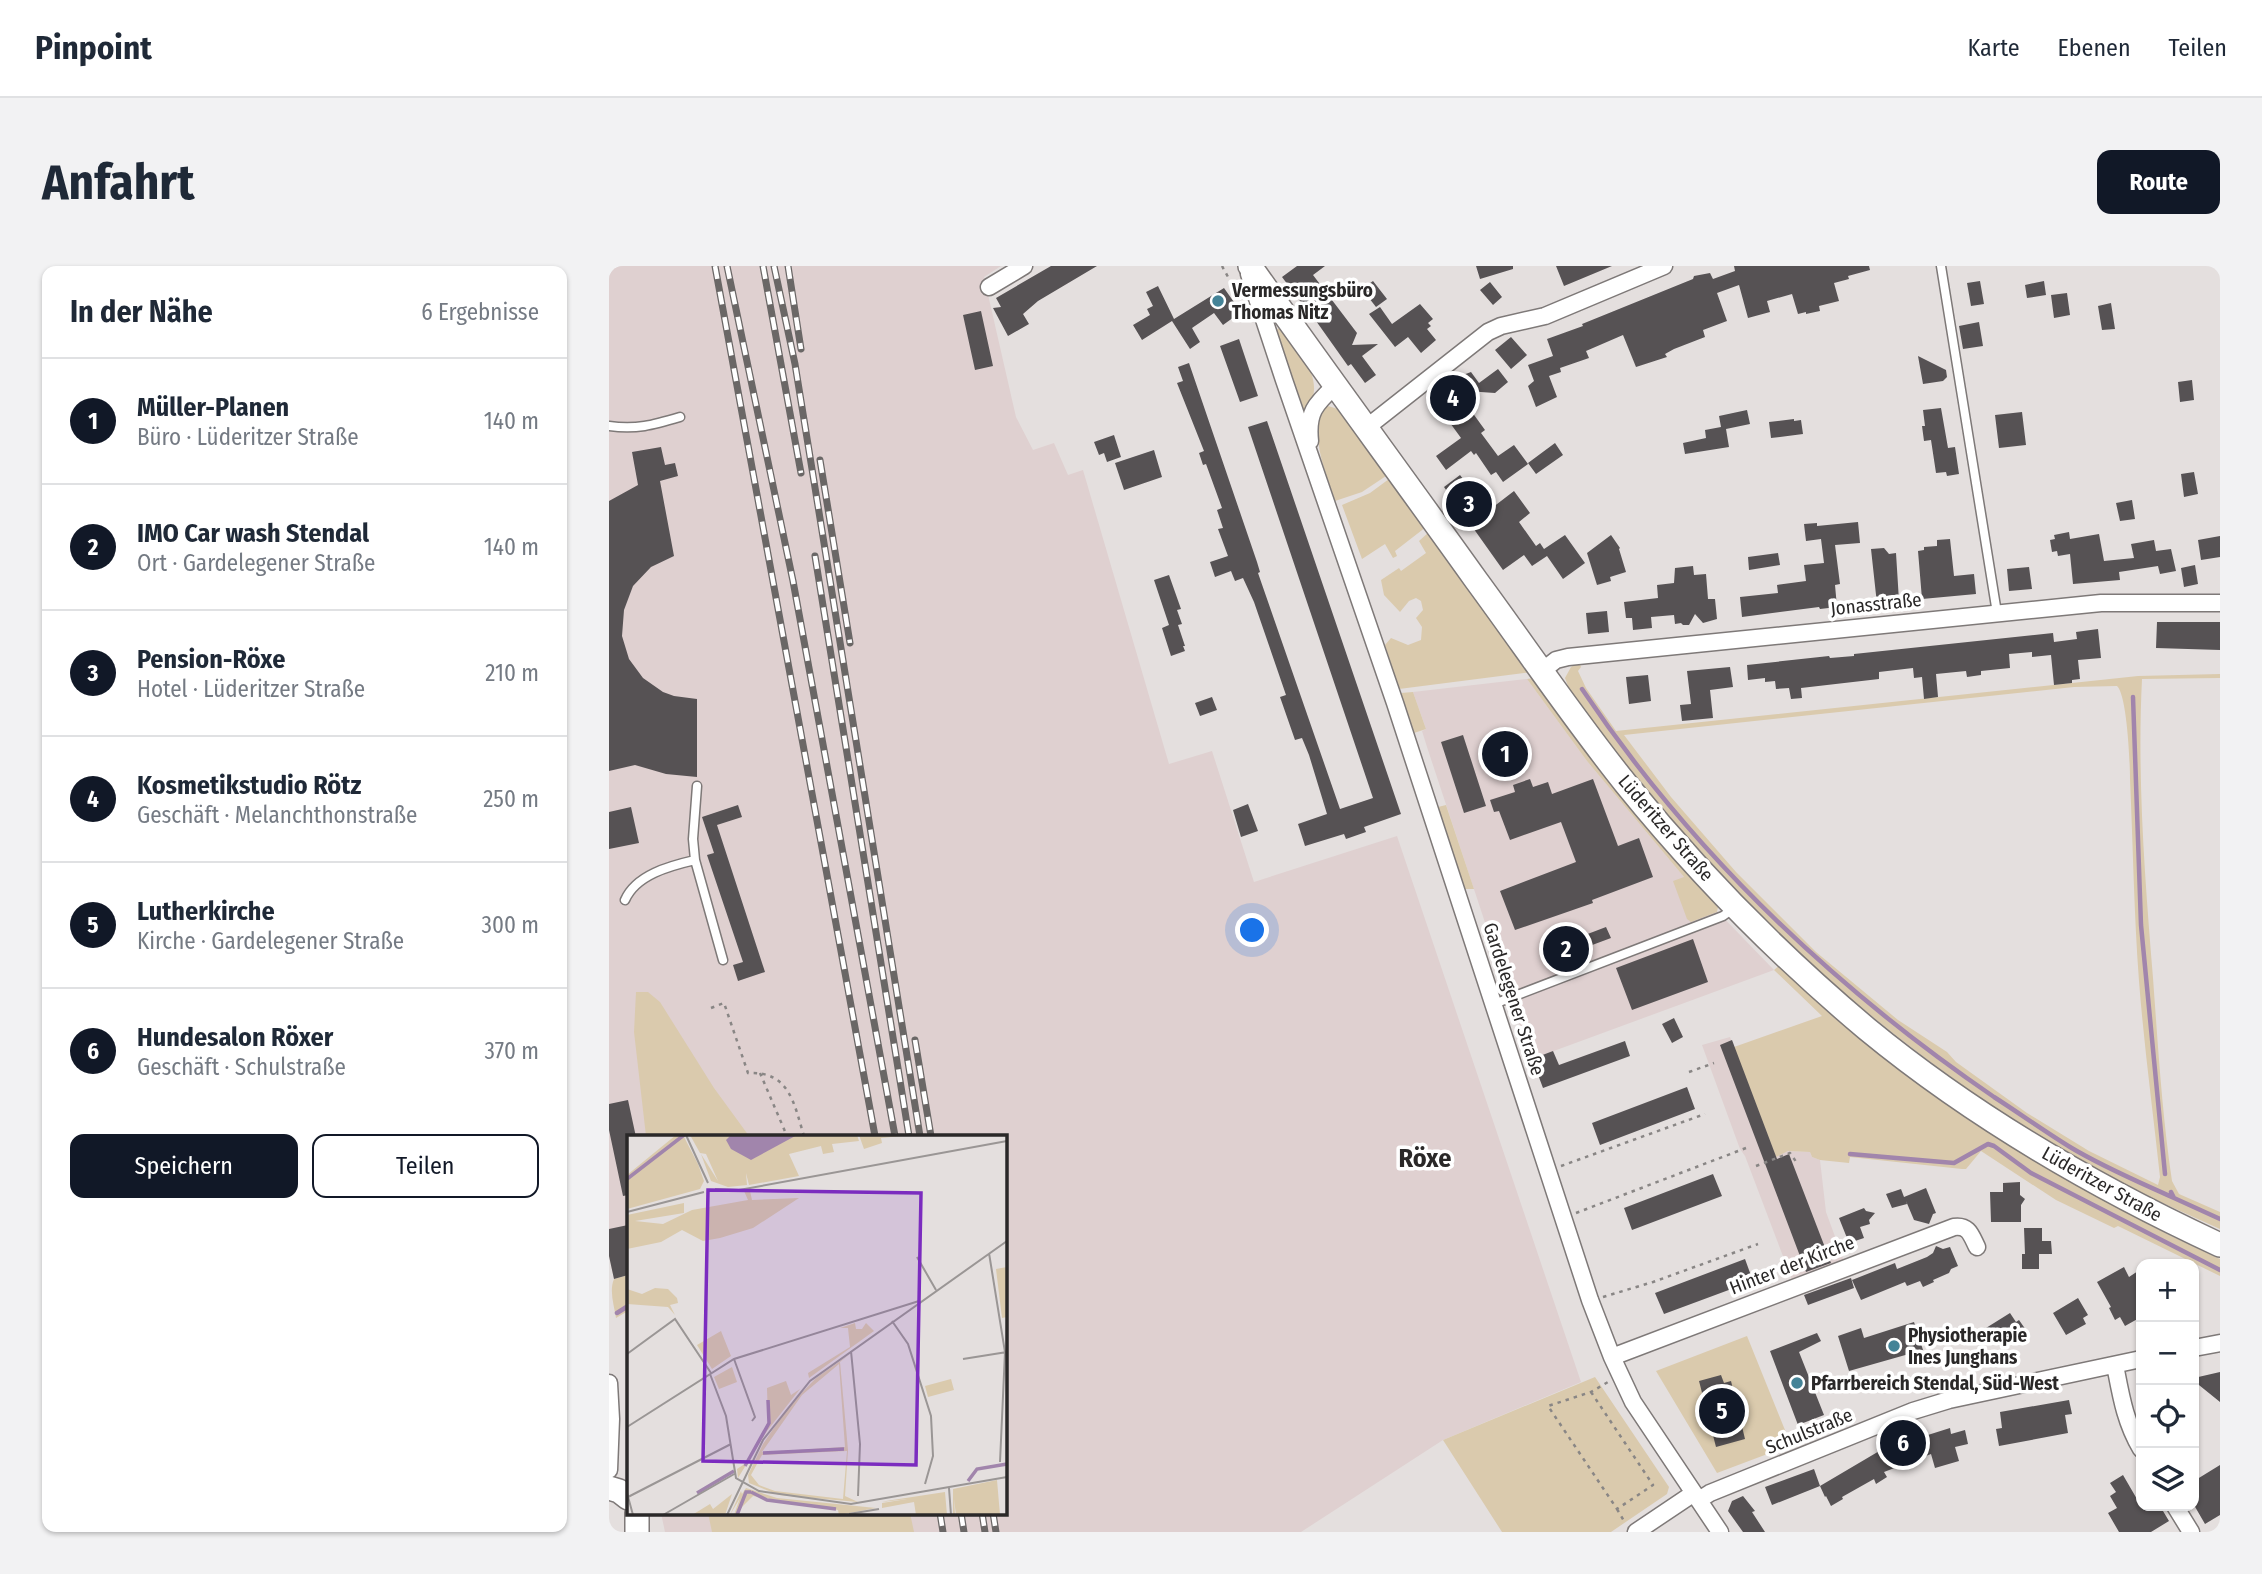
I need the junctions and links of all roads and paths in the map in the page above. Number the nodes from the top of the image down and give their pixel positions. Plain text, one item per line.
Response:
1 (1024, 266) edge
2 (1248, 266) edge
3 (1664, 266) edge
4 (1941, 266) edge
5 (989, 287) dead end
6 (1335, 386) junction
7 (680, 417) dead end
8 (609, 426) edge
9 (1366, 428) junction
10 (1311, 458) junction
11 (2220, 603) edge
12 (1997, 613) junction
13 (1542, 671) junction
14 (697, 786) dead end
15 (695, 860) junction
16 (625, 900) dead end
17 (1735, 907) junction
18 (723, 960) dead end
19 (1494, 1004) junction
20 (711, 1008) dead end
21 (1714, 1063) dead end
22 (1689, 1072) dead end
23 (760, 1073) junction
24 (1705, 1114) dead end
25 (787, 1135) edge
26 (804, 1135) edge
27 (1746, 1148) dead end
28 (1797, 1163) dead end
29 (1756, 1166) dead end
30 (1548, 1171) junction
31 (1563, 1218) junction
32 (1758, 1244) dead end
33 (2220, 1245) edge
34 (1977, 1247) dead end
35 (1590, 1300) junction
36 (2220, 1343) edge
37 (2199, 1347) edge
38 (1612, 1357) junction
39 (2136, 1360) edge
40 (2115, 1365) junction
41 (1621, 1375) junction
42 (609, 1383) edge
43 (1591, 1392) junction
44 (2140, 1448) edge
45 (609, 1470) edge
46 (609, 1488) edge
47 (627, 1497) edge
48 (1697, 1497) junction
49 (1617, 1509) junction
50 (2178, 1511) edge
51 (637, 1514) edge
52 (1631, 1529) edge
53 (637, 1532) edge
54 (1720, 1532) edge
55 (2191, 1532) edge

1 - 5 street
2 - 6 main road, Lüderitzer Straße
2 - 10 street, Gardelegener Straße
3 - 9 street
4 - 12 lane
6 - 9 main road, Lüderitzer Straße
6 - 10 street, Gardelegener Straße
7 - 8 lane
9 - 13 main road, Lüderitzer Straße
10 - 19 street, Gardelegener Straße
11 - 12 street, Jonasstraße
12 - 13 street, Jonasstraße
13 - 17 main road, Lüderitzer Straße
14 - 15 lane
15 - 16 lane
15 - 18 lane
17 - 19 lane
17 - 33 main road, Lüderitzer Straße
19 - 30 street, Gardelegener Straße
20 - 23 path
21 - 22 path
23 - 25 path
23 - 26 path
24 - 30 path
27 - 31 path
28 - 29 path
30 - 31 street, Gardelegener Straße
31 - 35 street, Gardelegener Straße
32 - 35 path
34 - 38 street, Hinter der Kirche
35 - 38 street, Gardelegener Straße
36 - 37 street
38 - 41 street, Gardelegener Straße
39 - 40 street, Schulstraße
40 - 44 street
40 - 48 street, Schulstraße
41 - 43 path
41 - 48 street, Gardelegener Straße
42 - 45 street
43 - 49 path
43 - 49 path
46 - 47 main road
48 - 52 street, Schulstraße
48 - 54 street, Gardelegener Straße
49 - 52 path
50 - 55 street
51 - 53 main road

